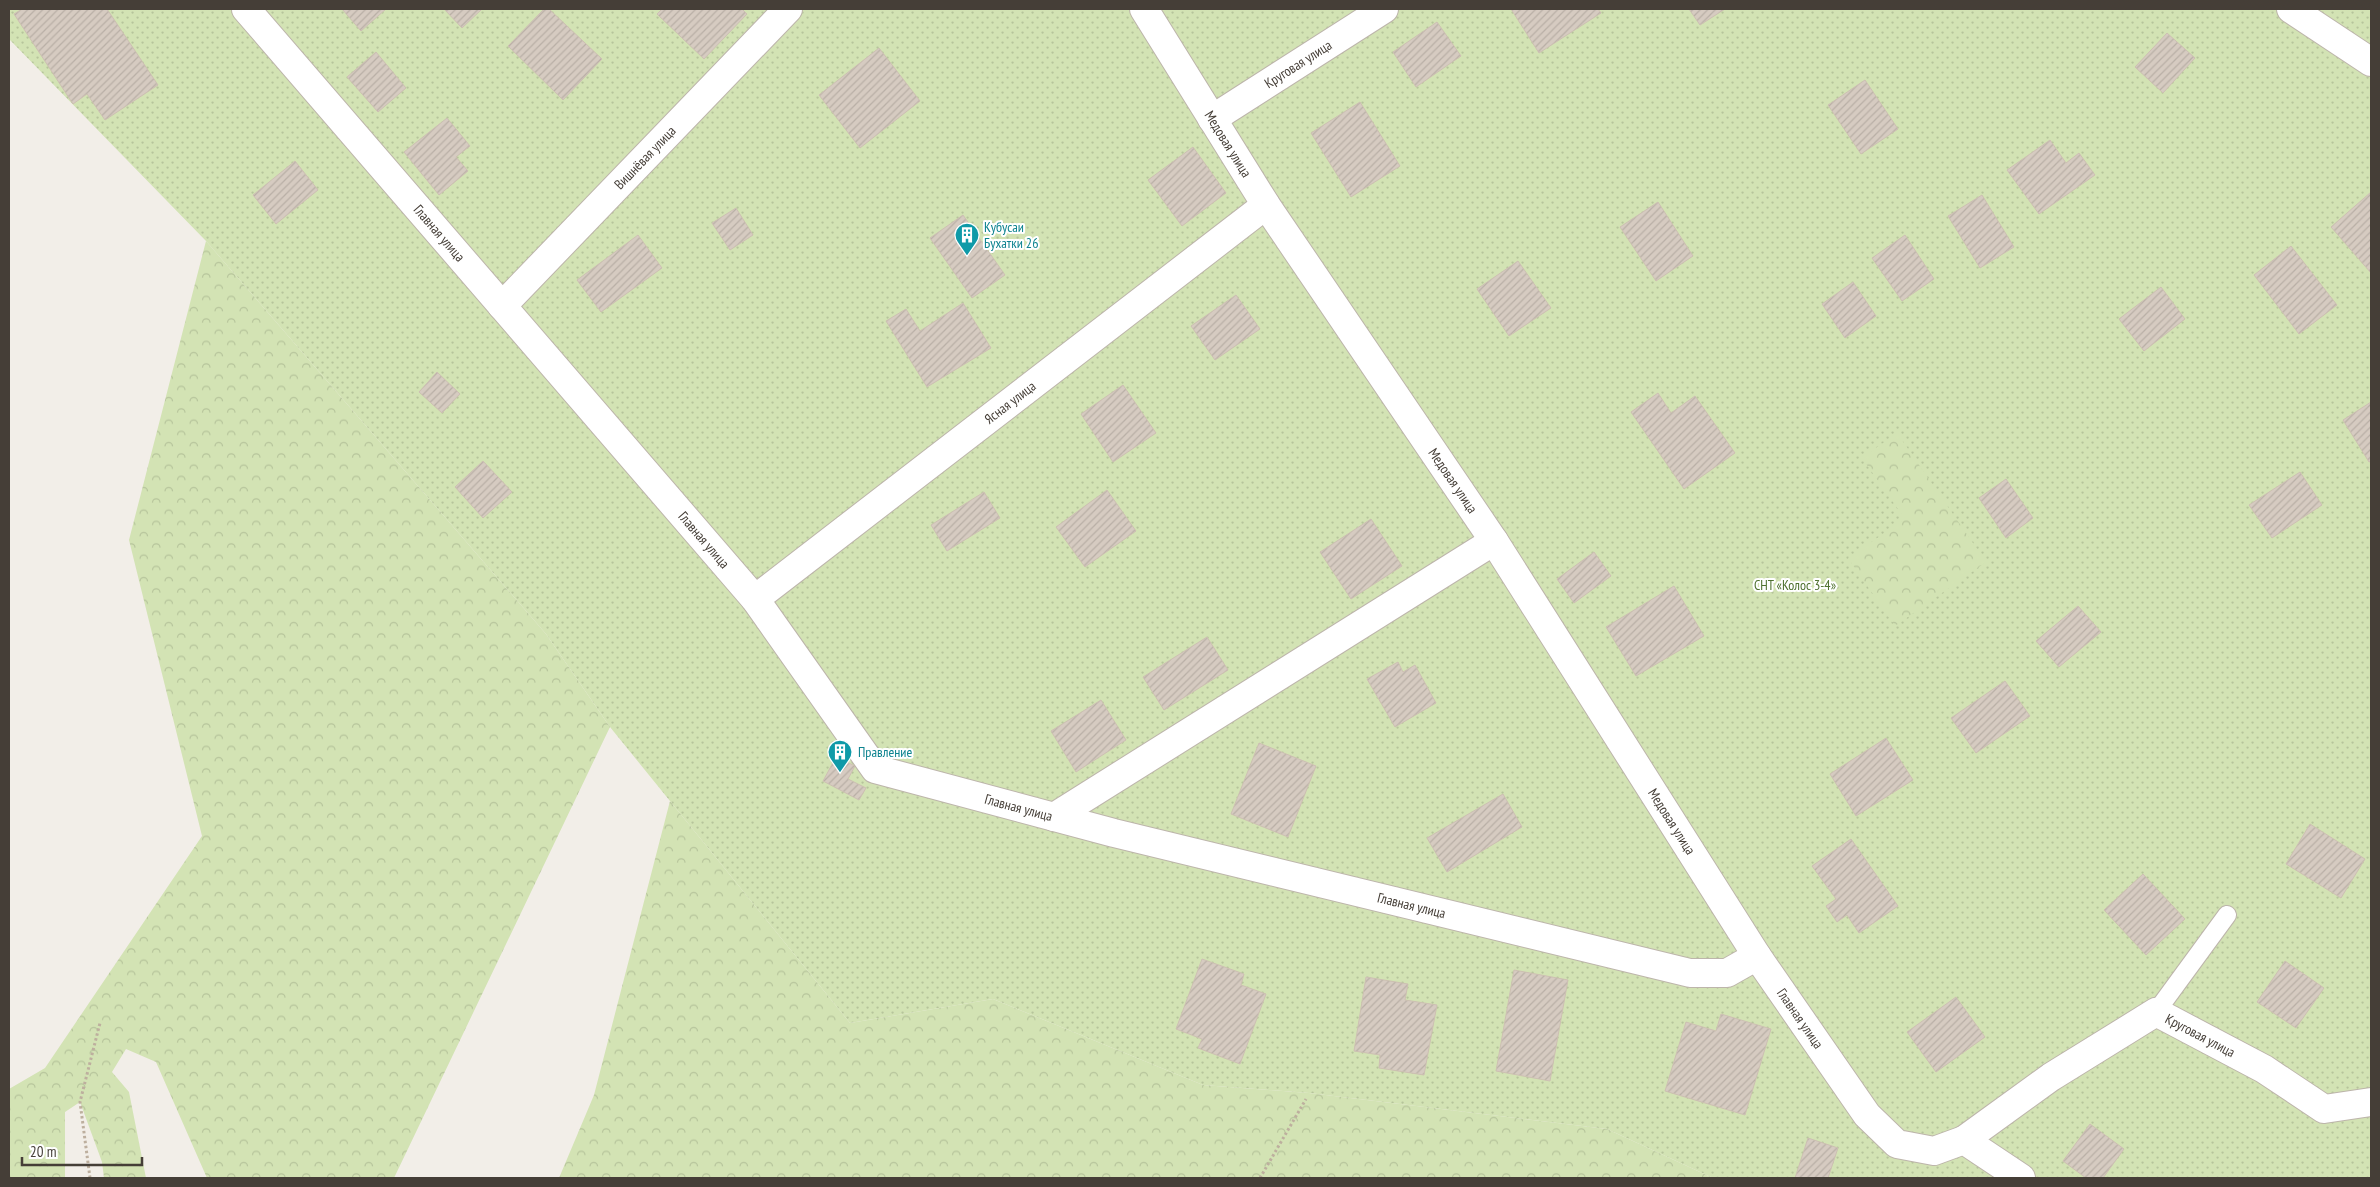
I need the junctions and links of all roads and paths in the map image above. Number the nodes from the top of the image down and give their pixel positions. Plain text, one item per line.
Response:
1 (246, 9) edge
2 (788, 9) edge
3 (1144, 9) edge
4 (1384, 9) edge
5 (2291, 9) edge
6 (2371, 62) edge
7 (1212, 119) junction
8 (1266, 205) junction
9 (502, 306) junction
10 (1494, 541) junction
11 (755, 599) junction
12 (1054, 817) junction
13 (2227, 915) dead end
14 (1757, 956) junction
15 (2156, 1012) junction
16 (100, 1023) dead end
17 (1306, 1099) dead end
18 (2371, 1102) edge
19 (1964, 1140) junction
20 (90, 1178) edge
21 (1260, 1178) edge
22 (2021, 1178) edge

1 - 9 street, Главная улица
2 - 9 street, Вишнёвая улица
3 - 7 street, Медовая улица
4 - 7 street, Круговая улица
5 - 6 street
7 - 8 street, Медовая улица
8 - 10 street, Медовая улица
8 - 11 street, Ясная улица
9 - 11 street, Главная улица
10 - 12 street
10 - 14 street, Медовая улица
11 - 12 street, Главная улица
12 - 14 street, Главная улица
13 - 15 lane
14 - 19 street, Главная улица
15 - 18 street, Круговая улица
15 - 19 street, Круговая улица
16 - 20 path
17 - 21 path
19 - 22 street

